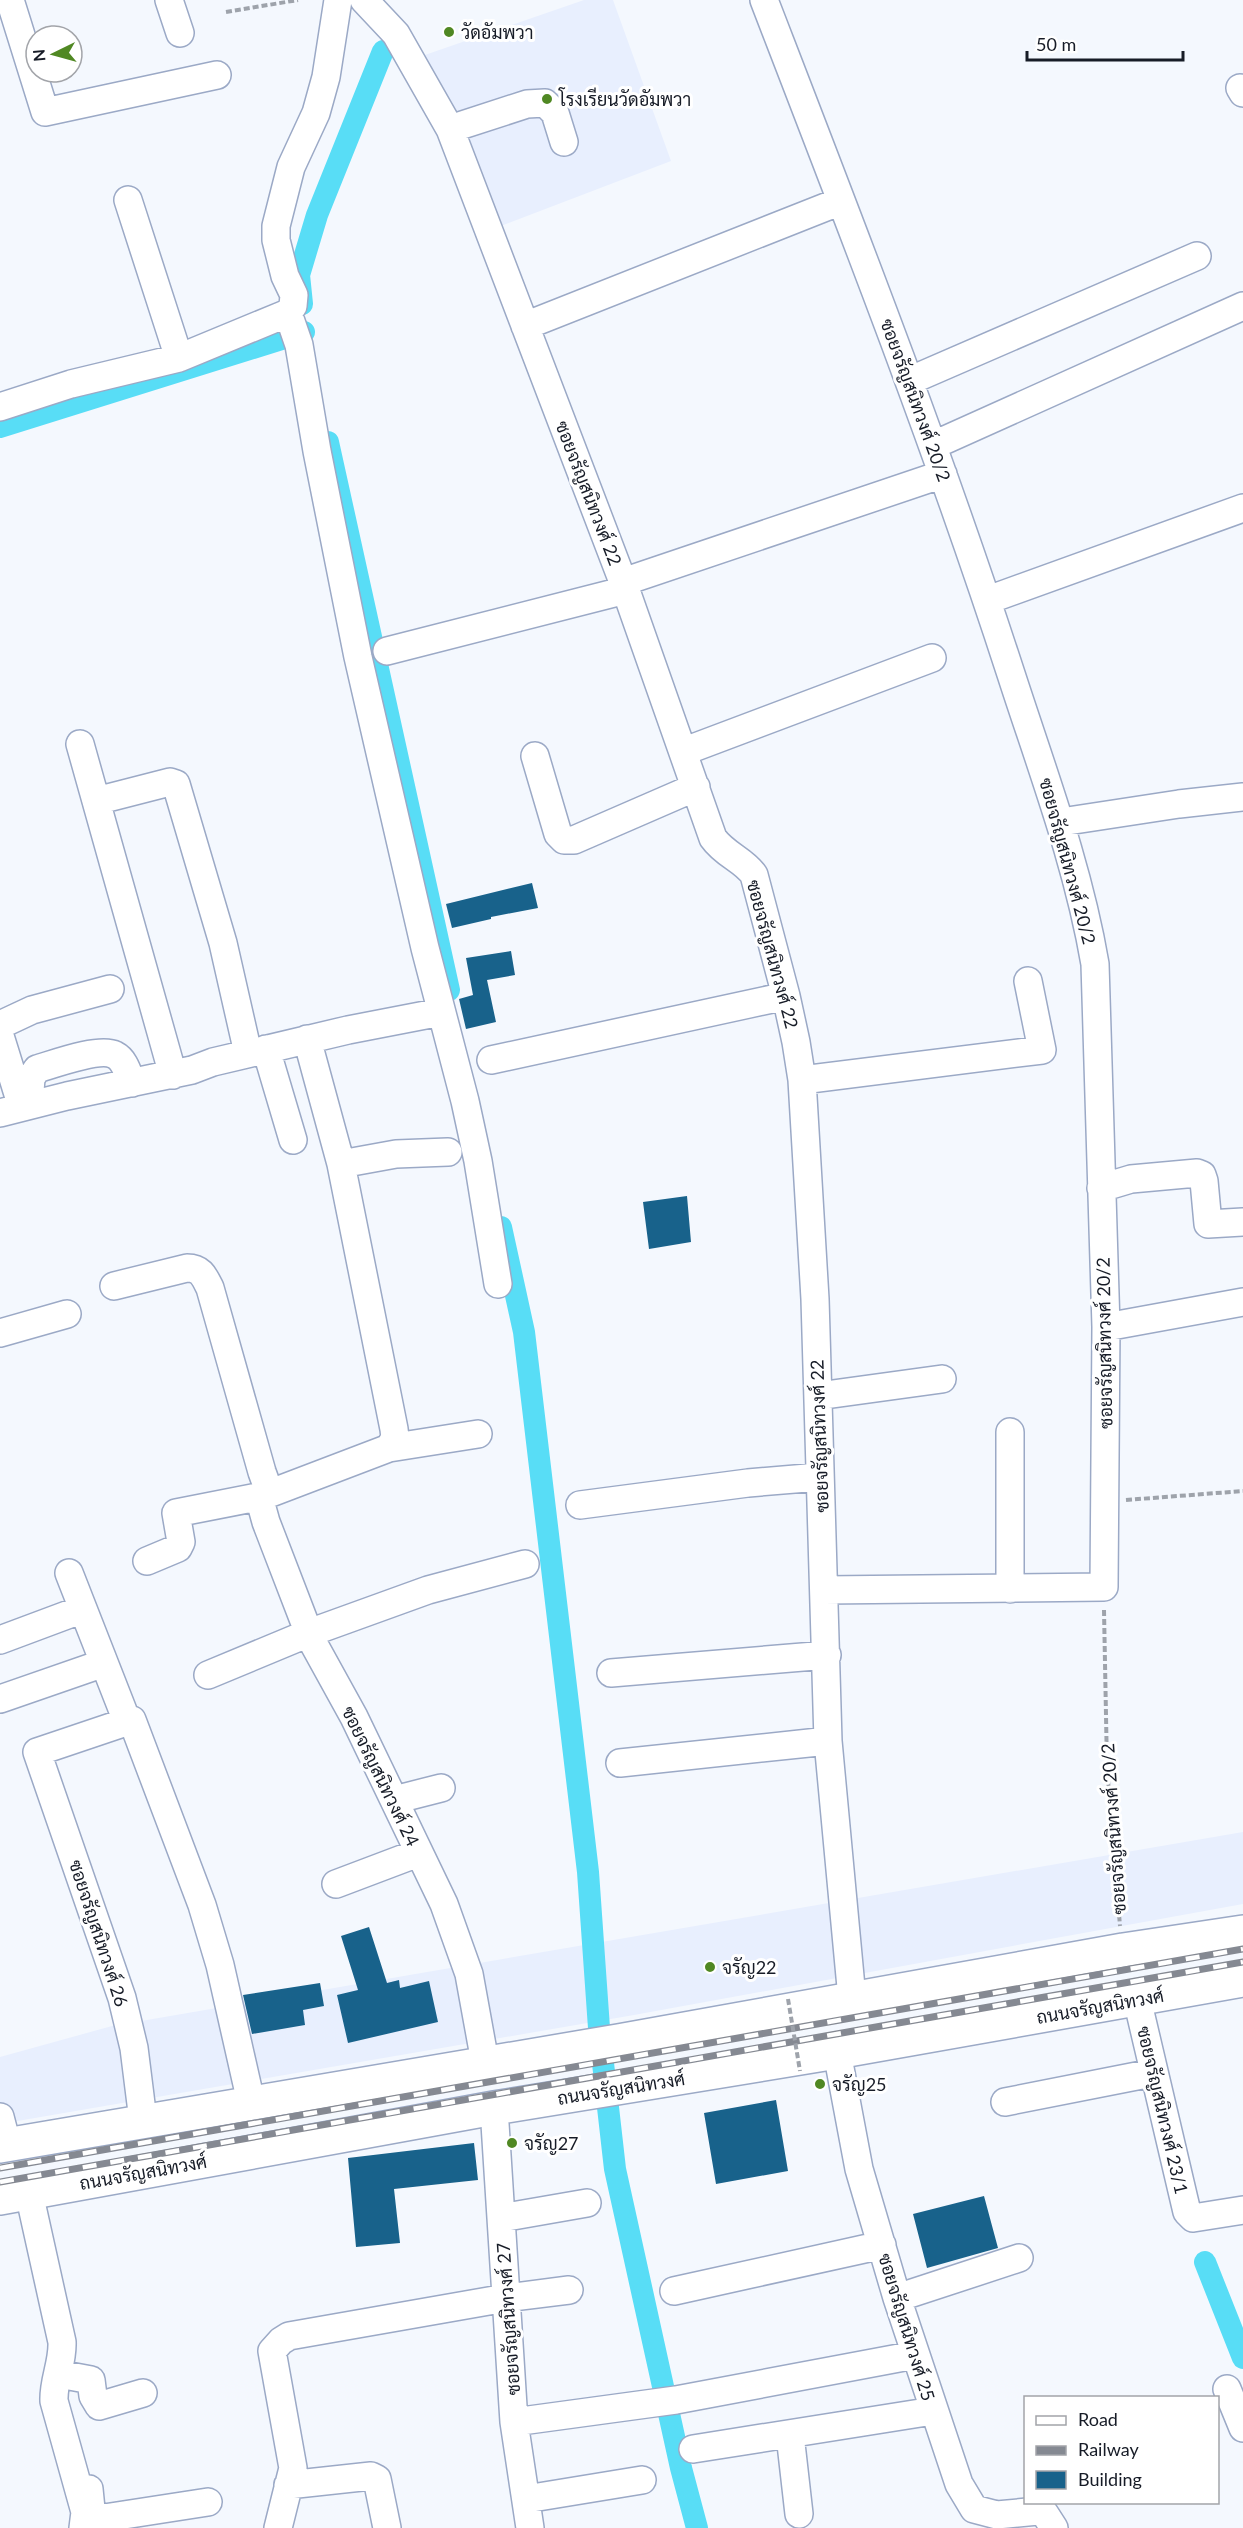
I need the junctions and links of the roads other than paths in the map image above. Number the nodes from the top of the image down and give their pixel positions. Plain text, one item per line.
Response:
1 (10, 0) edge
2 (169, 0) edge
3 (338, 0) edge
4 (364, 0) edge
5 (764, 0) edge
6 (180, 33) dead end
7 (217, 75) dead end
8 (450, 129) junction
9 (564, 142) dead end
10 (128, 200) dead end
11 (841, 201) junction
12 (1197, 256) dead end
13 (1243, 306) edge
14 (293, 326) junction
15 (525, 326) junction
16 (179, 358) junction
17 (909, 381) junction
18 (0, 407) edge
19 (934, 445) junction
20 (943, 474) junction
21 (1243, 508) edge
22 (624, 586) junction
23 (988, 600) junction
24 (387, 651) dead end
25 (932, 658) dead end
26 (80, 744) dead end
27 (685, 751) junction
28 (535, 756) dead end
29 (696, 787) junction
30 (1243, 797) edge
31 (96, 801) junction
32 (1061, 822) junction
33 (1028, 981) dead end
34 (110, 989) dead end
35 (786, 996) junction
36 (441, 1012) junction
37 (0, 1025) edge
38 (0, 1036) edge
39 (307, 1039) junction
40 (257, 1051) junction
41 (491, 1060) dead end
42 (172, 1075) junction
43 (802, 1080) junction
44 (132, 1083) junction
45 (17, 1108) edge
46 (293, 1140) dead end
47 (448, 1152) dead end
48 (341, 1164) junction
49 (1101, 1188) junction
50 (1243, 1222) edge
51 (498, 1284) dead end
52 (114, 1286) dead end
53 (1243, 1302) edge
54 (67, 1314) dead end
55 (1106, 1327) junction
56 (0, 1333) edge
57 (942, 1379) dead end
58 (818, 1396) junction
59 (1010, 1432) dead end
60 (478, 1434) dead end
61 (389, 1448) junction
62 (819, 1477) junction
63 (268, 1493) junction
64 (580, 1505) dead end
65 (147, 1561) dead end
66 (525, 1563) dead end
67 (69, 1573) dead end
68 (1010, 1588) junction
69 (824, 1590) junction
70 (83, 1609) junction
71 (309, 1633) junction
72 (0, 1640) edge
73 (827, 1655) junction
74 (104, 1663) junction
75 (611, 1673) dead end
76 (208, 1675) dead end
77 (0, 1699) edge
78 (123, 1711) dead end
79 (828, 1741) junction
80 (620, 1763) dead end
81 (441, 1788) dead end
82 (394, 1800) junction
83 (418, 1852) junction
84 (336, 1884) dead end
85 (1243, 1932) edge
86 (1243, 1980) edge
87 (852, 1998) junction
88 (1137, 1999) junction
89 (837, 2052) junction
90 (485, 2062) junction
91 (1152, 2073) junction
92 (251, 2102) junction
93 (1005, 2102) dead end
94 (494, 2108) junction
95 (143, 2120) junction
96 (2, 2136) edge
97 (14, 2196) edge
98 (587, 2203) dead end
99 (1243, 2210) edge
100 (501, 2218) junction
101 (882, 2245) junction
102 (1019, 2258) dead end
103 (569, 2290) dead end
104 (674, 2291) dead end
105 (506, 2298) junction
106 (897, 2298) junction
107 (915, 2355) junction
108 (64, 2375) junction
109 (1227, 2389) dead end
110 (143, 2393) dead end
111 (933, 2411) junction
112 (514, 2422) junction
113 (1243, 2428) edge
114 (790, 2435) junction
115 (693, 2449) dead end
116 (642, 2480) dead end
117 (288, 2485) junction
118 (526, 2499) junction
119 (208, 2502) dead end
120 (799, 2514) dead end
121 (83, 2528) edge
122 (278, 2528) edge
123 (387, 2528) edge
124 (530, 2528) edge
125 (1054, 2528) edge

1 - 7 street
2 - 6 street
3 - 14 street
4 - 8 street, ซอยจรัญสนิทวงศ์ 22
5 - 11 street, ซอยจรัญสนิทวงศ์ 20/2
8 - 9 street
8 - 15 street, ซอยจรัญสนิทวงศ์ 22
10 - 16 street
11 - 15 street
11 - 17 street, ซอยจรัญสนิทวงศ์ 20/2
12 - 17 street
13 - 19 street
14 - 16 street
14 - 36 street
15 - 22 street, ซอยจรัญสนิทวงศ์ 22
16 - 18 street
17 - 19 street, ซอยจรัญสนิทวงศ์ 20/2
19 - 20 street, ซอยจรัญสนิทวงศ์ 20/2
20 - 22 street
20 - 23 street, ซอยจรัญสนิทวงศ์ 20/2
21 - 23 street
22 - 24 street
22 - 27 street, ซอยจรัญสนิทวงศ์ 22
23 - 32 street, ซอยจรัญสนิทวงศ์ 20/2
25 - 27 street
26 - 31 street
27 - 29 street, ซอยจรัญสนิทวงศ์ 22
28 - 29 street
29 - 35 street, ซอยจรัญสนิทวงศ์ 22
30 - 32 street
31 - 40 street
31 - 42 street
32 - 49 street, ซอยจรัญสนิทวงศ์ 20/2
33 - 43 street
34 - 37 street
35 - 41 street
35 - 43 street, ซอยจรัญสนิทวงศ์ 22
36 - 39 street
36 - 51 street
38 - 45 street
39 - 40 street
39 - 48 street
40 - 42 street
40 - 46 street
42 - 44 street
43 - 58 street, ซอยจรัญสนิทวงศ์ 22
44 - 45 street
44 - 45 street
47 - 48 street
48 - 61 street
49 - 50 street
49 - 55 street, ซอยจรัญสนิทวงศ์ 20/2
52 - 63 street
53 - 55 street
54 - 56 street
55 - 68 street, ซอยจรัญสนิทวงศ์ 20/2
57 - 58 street
58 - 62 street, ซอยจรัญสนิทวงศ์ 22
59 - 68 street
60 - 61 street
61 - 63 street
62 - 64 street
62 - 69 street, ซอยจรัญสนิทวงศ์ 22
63 - 65 street
63 - 71 street, ซอยจรัญสนิทวงศ์ 24
66 - 71 street
67 - 70 street
68 - 69 street
69 - 73 street, ซอยจรัญสนิทวงศ์ 22
70 - 72 street
70 - 74 street
71 - 76 street
71 - 82 street, ซอยจรัญสนิทวงศ์ 24
73 - 75 street
73 - 79 street, ซอยจรัญสนิทวงศ์ 22
74 - 77 street
74 - 78 street
79 - 80 street
79 - 87 street, ซอยจรัญสนิทวงศ์ 22
81 - 82 street
82 - 83 street, ซอยจรัญสนิทวงศ์ 24
83 - 84 street
83 - 90 street, ซอยจรัญสนิทวงศ์ 24
85 - 87 main road
86 - 88 main road, ถนนจรัญสนิทวงศ์
87 - 90 main road
88 - 89 main road, ถนนจรัญสนิทวงศ์
88 - 91 street, ซอยจรัญสนิทวงศ์ 23/1
89 - 94 main road, ถนนจรัญสนิทวงศ์
89 - 101 street, ซอยจรัญสนิทวงศ์ 25
90 - 92 main road
91 - 93 street
91 - 99 street, ซอยจรัญสนิทวงศ์ 23/1
92 - 95 main road
92 - 95 street, ซอยจรัญสนิทวงศ์ 26
94 - 97 main road, ถนนจรัญสนิทวงศ์
94 - 100 street, ซอยจรัญสนิทวงศ์ 27
95 - 96 main road
97 - 108 street
98 - 100 street
100 - 105 street, ซอยจรัญสนิทวงศ์ 27
101 - 104 street
101 - 106 street, ซอยจรัญสนิทวงศ์ 25
102 - 106 street
103 - 105 street
105 - 112 street, ซอยจรัญสนิทวงศ์ 27
105 - 117 street
106 - 107 street, ซอยจรัญสนิทวงศ์ 25
107 - 111 street, ซอยจรัญสนิทวงศ์ 25
107 - 112 street
108 - 110 street
108 - 119 street
108 - 121 street
109 - 113 street
111 - 114 street
111 - 125 street, ซอยจรัญสนิทวงศ์ 25
112 - 118 street, ซอยจรัญสนิทวงศ์ 27
114 - 115 street
114 - 120 street
116 - 118 street
117 - 122 street
117 - 123 street
118 - 124 street, ซอยจรัญสนิทวงศ์ 27

